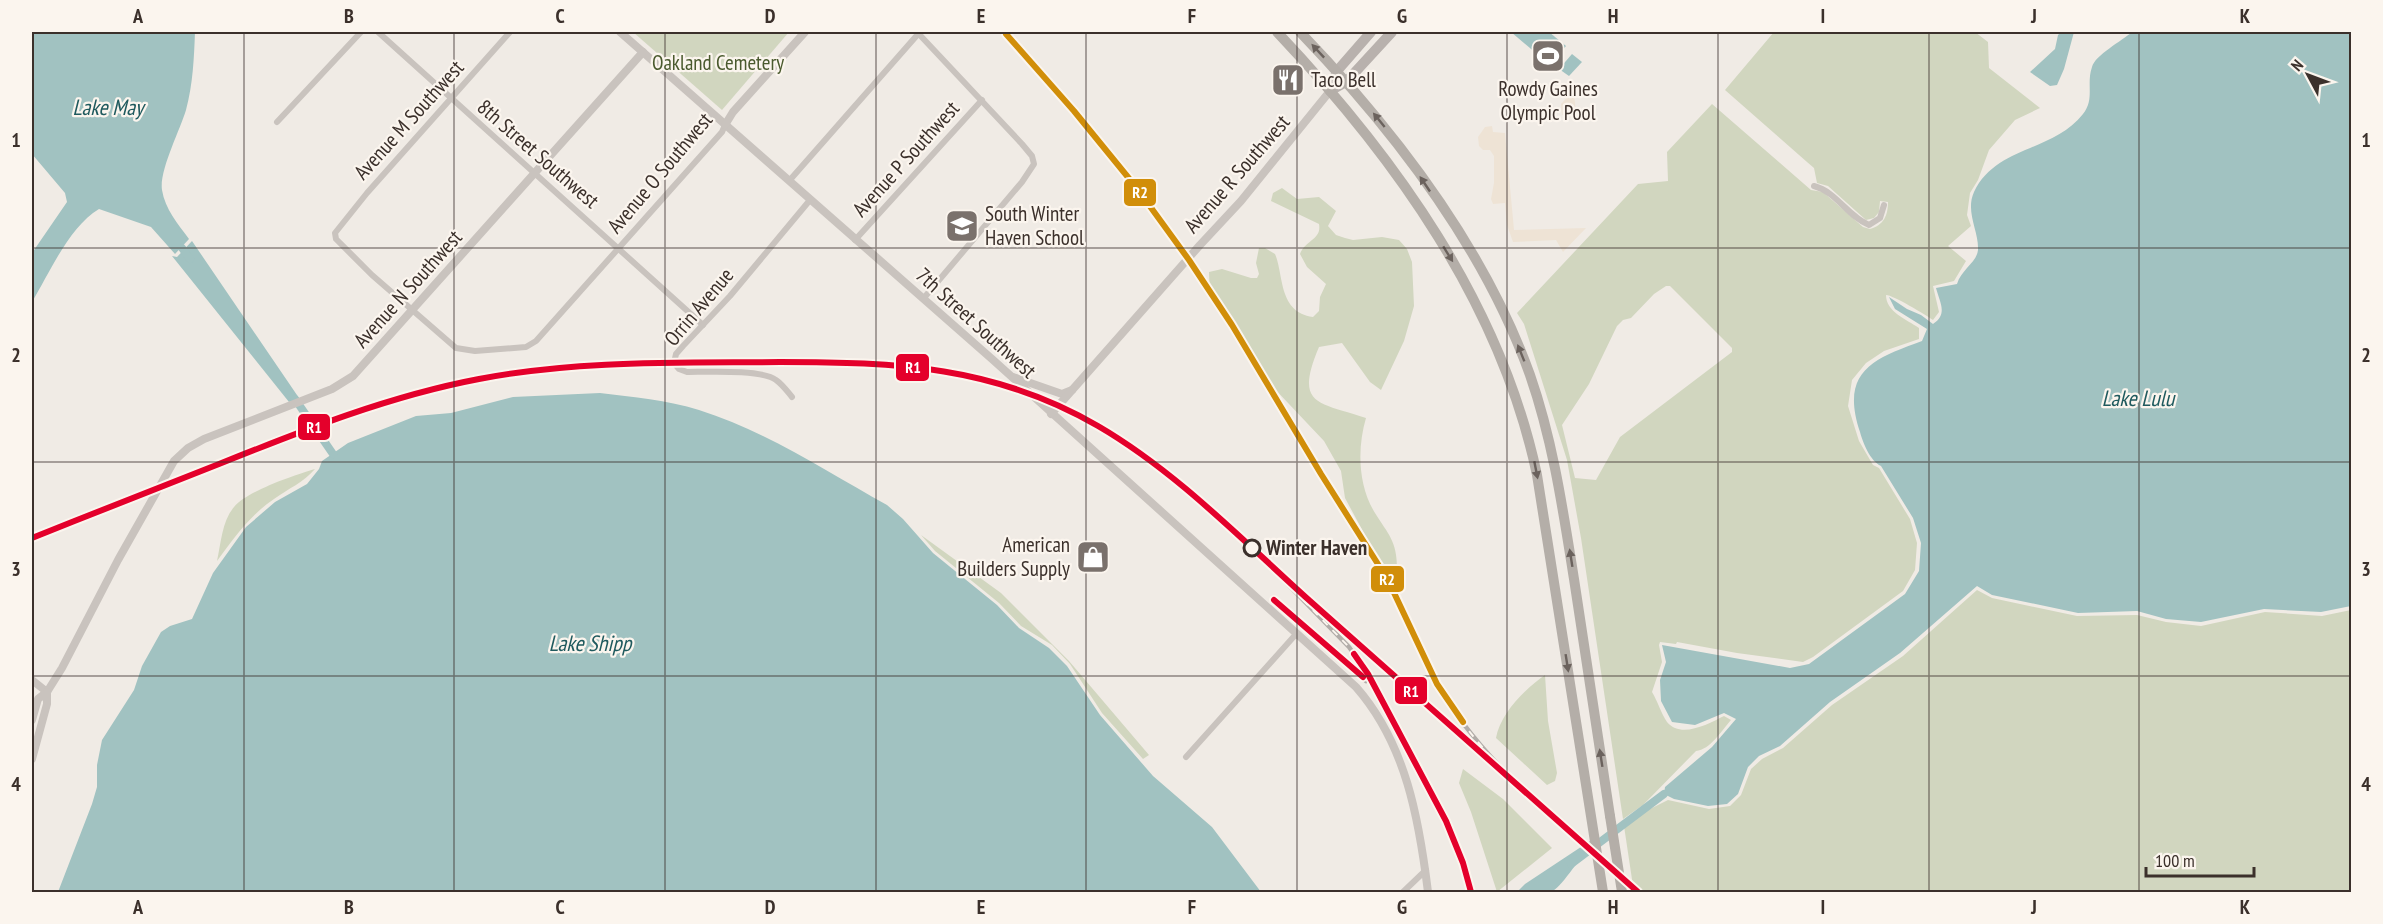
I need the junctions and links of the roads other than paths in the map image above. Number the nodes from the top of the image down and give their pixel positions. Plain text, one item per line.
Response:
1 (361, 32) edge
2 (378, 32) edge
3 (510, 32) edge
4 (620, 32) edge
5 (805, 32) edge
6 (918, 32) edge
7 (1277, 32) edge
8 (1300, 32) edge
9 (1371, 32) edge
10 (1392, 32) edge
11 (643, 52) junction
12 (1337, 71) junction
13 (1346, 82) junction
14 (1330, 91) junction
15 (450, 99) junction
16 (982, 100) junction
17 (277, 122) dead end
18 (726, 125) junction
19 (535, 174) junction
20 (789, 181) junction
21 (1814, 186) dead end
22 (810, 200) junction
23 (1884, 205) dead end
24 (855, 240) junction
25 (619, 249) junction
26 (923, 299) junction
27 (413, 310) junction
28 (703, 325) junction
29 (1010, 376) junction
30 (1072, 390) junction
31 (792, 397) dead end
32 (1052, 414) junction
33 (1297, 633) junction
34 (32, 680) edge
35 (47, 692) junction
36 (32, 720) edge
37 (1186, 757) dead end
38 (32, 759) edge
39 (1426, 870) junction
40 (1602, 888) edge
41 (1403, 892) edge
42 (1428, 892) edge
43 (1622, 892) edge

1 - 17 street
2 - 15 street, 8th Street Southwest
3 - 15 street, Avenue M Southwest
4 - 11 street, 7th Street Southwest
5 - 18 street, Avenue O Southwest
6 - 16 street
6 - 20 street
7 - 14 highway
12 -> 8 highway
9 - 12 main road
10 - 13 main road
11 - 18 street, 7th Street Southwest
11 - 19 street, Avenue N Southwest
12 - 13 highway
12 - 14 main road
13 - 14 main road
43 -> 13 highway, bridge
14 - 30 street, Avenue R Southwest
14 -> 40 highway
15 - 19 street, 8th Street Southwest
15 - 27 street, Avenue M Southwest
16 - 24 street, Avenue P Southwest
16 - 26 street
18 - 20 street, 7th Street Southwest
18 - 25 street, Avenue O Southwest
19 - 25 street, 8th Street Southwest
19 - 27 street, Avenue N Southwest
20 - 22 street, 7th Street Southwest
21 - 23 street
22 - 24 street, 7th Street Southwest
22 - 28 street, Orrin Avenue
24 - 26 street, 7th Street Southwest
25 - 27 street, Avenue O Southwest
25 - 28 street, 8th Street Southwest
26 - 29 street, 7th Street Southwest
27 - 35 street, Avenue N Southwest
28 - 31 street, Orrin Avenue
29 - 30 street
29 - 32 street, 7th Street Southwest
30 - 32 street, Avenue R Southwest
32 - 33 street, 7th Street Southwest
33 - 37 street
33 - 39 street, 7th Street Southwest
34 - 35 street
35 - 36 street, Avenue N Southwest
35 - 38 street
39 - 41 street
39 - 42 street, 7th Street Southwest

